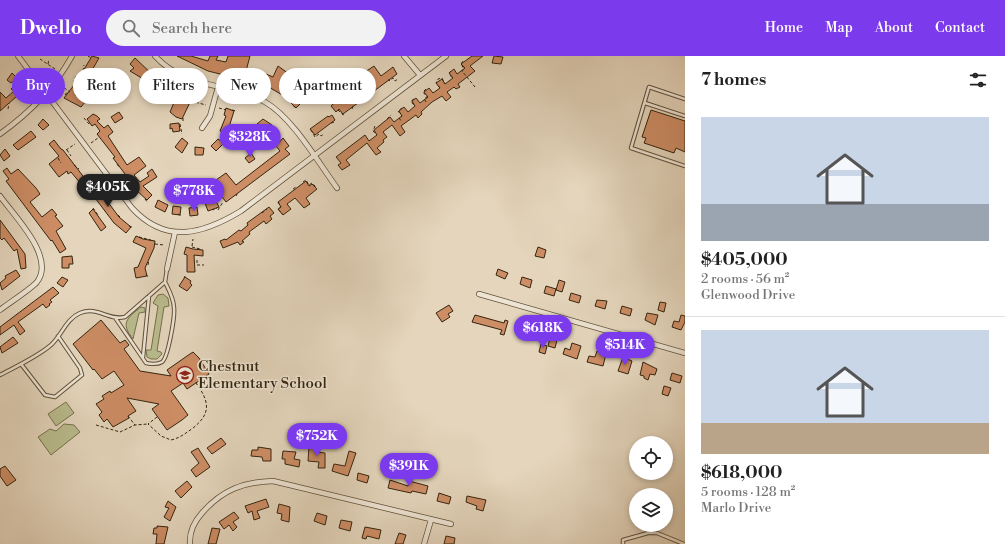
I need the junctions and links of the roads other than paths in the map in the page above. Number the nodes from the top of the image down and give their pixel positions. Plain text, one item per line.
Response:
1 (18, 56) edge
2 (72, 56) edge
3 (155, 56) edge
4 (404, 56) edge
5 (446, 56) edge
6 (27, 68) edge
7 (65, 68) edge
8 (420, 75) junction
9 (216, 87) edge
10 (216, 94) edge
11 (685, 99) edge
12 (645, 103) junction
13 (34, 104) edge
14 (53, 104) edge
15 (266, 104) edge
16 (685, 116) edge
17 (202, 128) dead end
18 (0, 134) edge
19 (314, 156) junction
20 (685, 166) edge
21 (337, 188) dead end
22 (0, 196) edge
23 (175, 232) junction
24 (167, 269) joint
25 (165, 282) junction
26 (478, 294) dead end
27 (149, 296) junction
28 (0, 310) edge
29 (116, 319) junction
30 (58, 336) junction
31 (685, 353) edge
32 (143, 357) junction
33 (21, 364) junction
34 (0, 375) edge
35 (431, 520) junction
36 (451, 524) dead end
37 (190, 544) edge
38 (424, 544) edge
39 (623, 544) edge
40 (684, 544) edge

1 - 6 street
2 - 7 street
3 - 9 street
4 - 8 street
5 - 8 street
8 - 19 street
10 - 17 street
11 - 12 lane
12 - 16 lane
12 - 20 lane
13 - 18 street
14 - 23 street
15 - 19 street
19 - 21 street
19 - 23 street
22 - 28 street
23 - 24 street
24 - 25 lane
25 - 27 lane
25 - 32 lane
26 - 31 street
27 - 29 lane
27 - 32 lane
29 - 30 lane
29 - 32 lane
30 - 33 lane
30 - 33 lane
33 - 34 lane
35 - 36 street
35 - 37 street
35 - 38 street
39 - 40 lane

